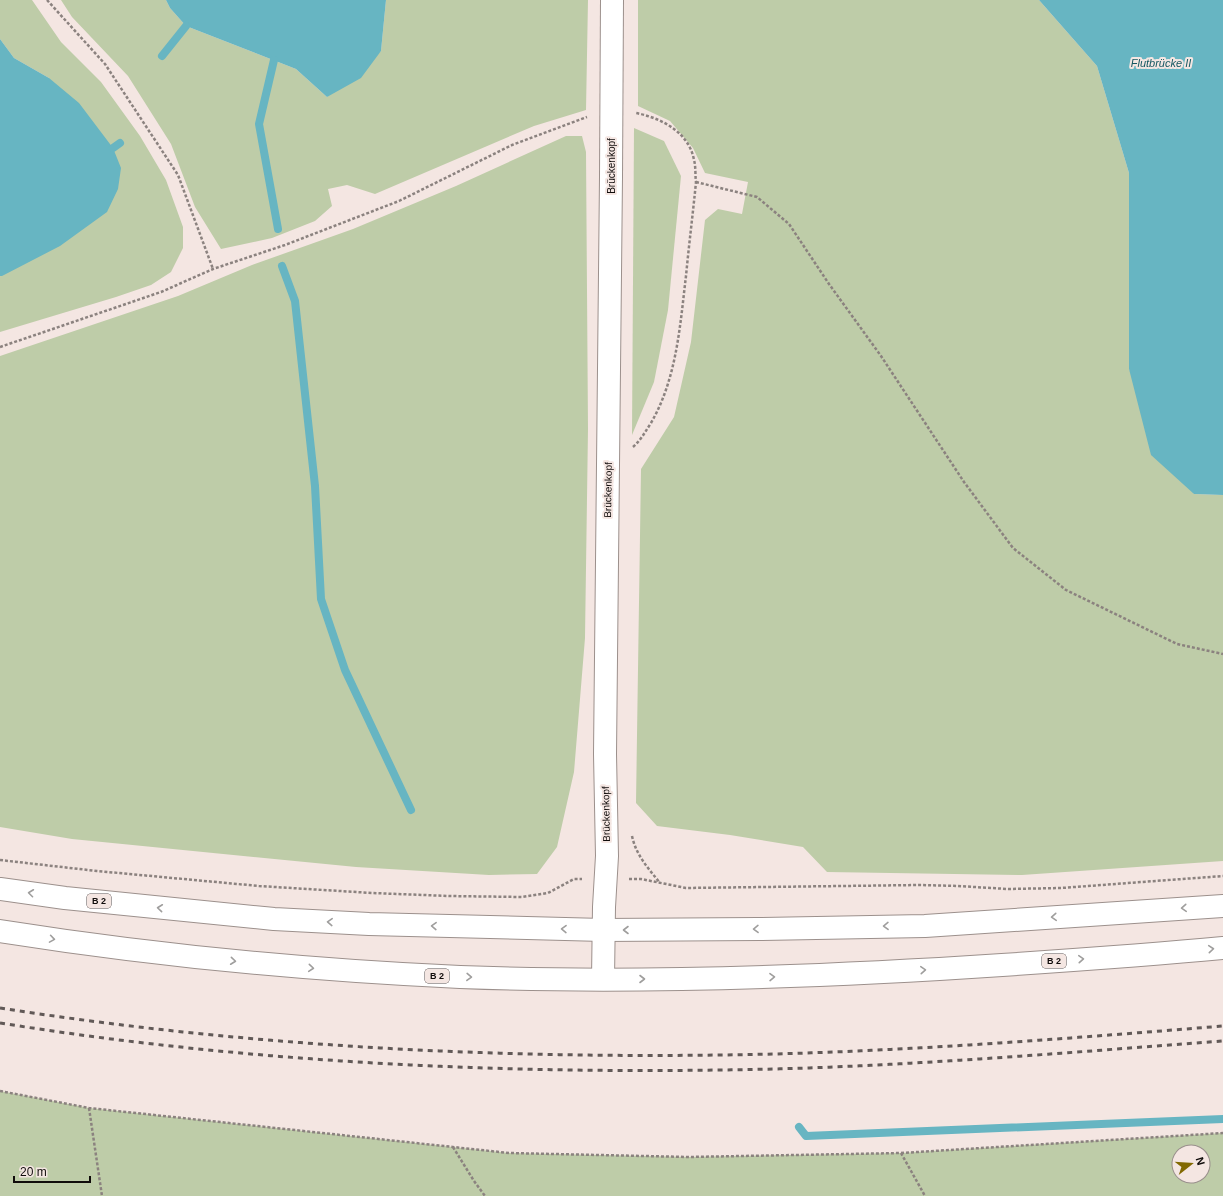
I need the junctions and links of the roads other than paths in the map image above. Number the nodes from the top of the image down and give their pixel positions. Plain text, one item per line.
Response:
1 (612, 0) edge
2 (0, 889) edge
3 (1223, 906) edge
4 (0, 930) edge
5 (603, 930) junction
6 (1223, 948) edge
7 (603, 979) junction

1 - 5 main road, Brückenkopf, bridge
5 -> 2 main road, B 2
3 -> 5 main road, B 2
4 -> 7 main road, B 2
5 - 7 main road, Brückenkopf
7 -> 6 main road, B 2

